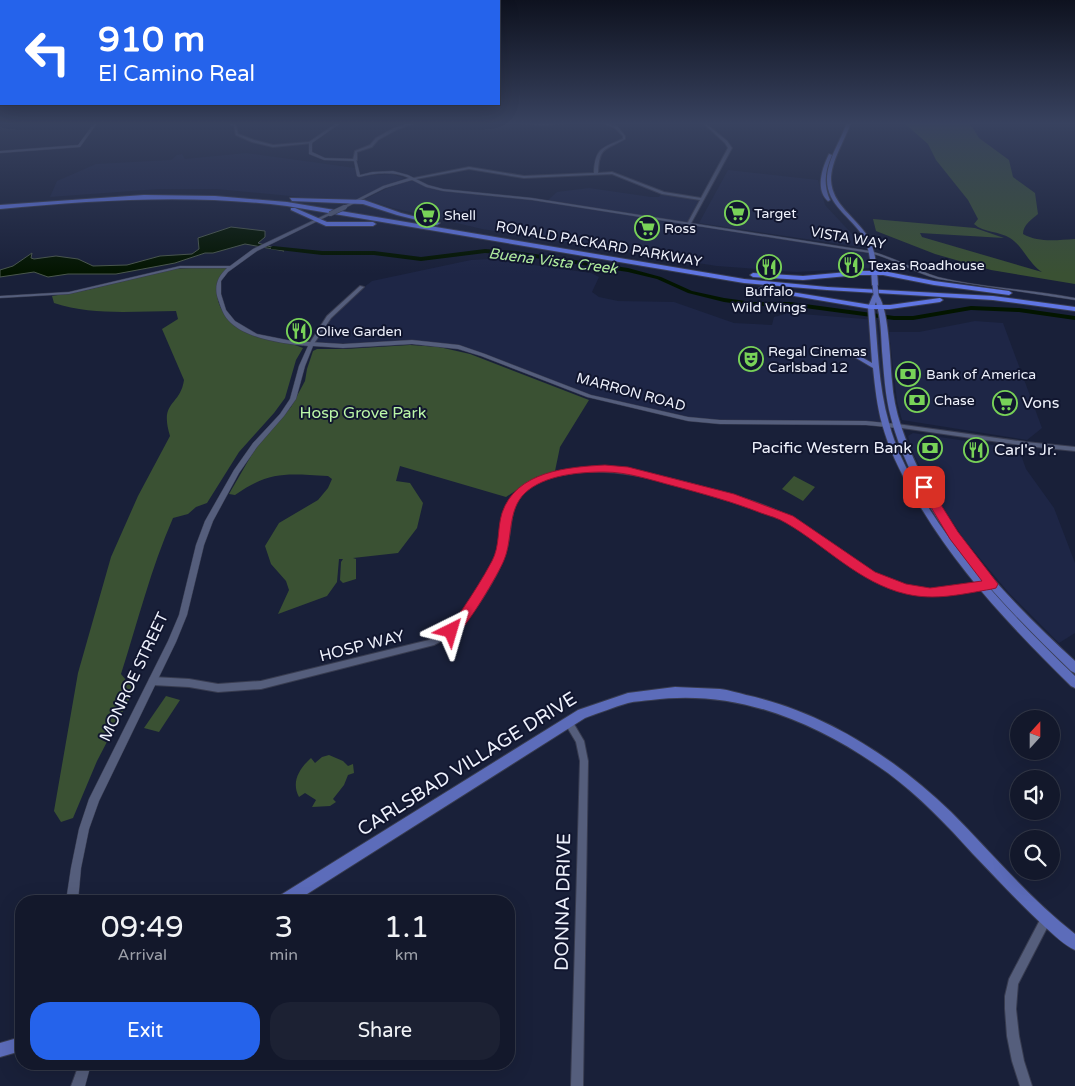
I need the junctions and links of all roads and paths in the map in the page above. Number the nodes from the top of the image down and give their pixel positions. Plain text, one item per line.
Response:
1 (358, 173) edge
2 (372, 173) joint
3 (379, 173) edge
4 (395, 173) edge
5 (441, 173) edge
6 (498, 173) edge
7 (716, 173) edge
8 (823, 173) edge
9 (831, 173) edge
10 (596, 174) joint
11 (359, 176) junction
12 (409, 178) junction
13 (232, 194) junction
14 (211, 196) junction
15 (702, 199) junction
16 (356, 201) junction
17 (364, 202) junction
18 (0, 206) edge
19 (833, 209) dead end
20 (321, 221) junction
21 (688, 224) junction
22 (852, 230) dead end
23 (504, 239) junction
24 (870, 252) junction
25 (653, 266) junction
26 (681, 267) junction
27 (232, 268) junction
28 (874, 273) junction
29 (362, 287) dead end
30 (876, 295) junction
31 (0, 297) edge
32 (1037, 298) junction
33 (1075, 299) edge
34 (1045, 304) junction
35 (1075, 304) edge
36 (1075, 309) edge
37 (882, 310) junction
38 (872, 312) junction
39 (311, 344) junction
40 (854, 355) dead end
41 (877, 368) junction
42 (886, 425) junction
43 (897, 426) junction
44 (1075, 449) edge
45 (992, 584) junction
46 (980, 586) junction
47 (1075, 668) edge
48 (153, 681) junction
49 (1075, 683) edge
50 (568, 722) junction
51 (73, 895) edge
52 (294, 895) edge
53 (1046, 920) junction
54 (1075, 943) edge
55 (15, 1046) edge
56 (0, 1050) edge
57 (83, 1070) edge
58 (78, 1086) edge
59 (577, 1086) edge
60 (1026, 1086) edge

1 - 11 main road
2 - 3 main road, VISTA WAY
2 - 11 main road, VISTA WAY
4 - 12 main road, VISTA WAY
5 - 12 street
6 - 10 street
7 - 15 street
8 - 19 main road
9 - 24 main road
10 - 15 street
11 - 12 main road, VISTA WAY
12 - 16 main road
12 - 17 main road
12 - 21 main road, VISTA WAY
13 - 16 highway
13 - 18 highway, RONALD PACKARD PARKWAY
13 - 23 highway, RONALD PACKARD PARKWAY
14 - 18 highway, RONALD PACKARD PARKWAY
14 - 20 highway
14 - 23 highway, RONALD PACKARD PARKWAY
15 - 21 street
16 - 17 highway
16 - 20 main road, bridge
17 - 20 main road
17 - 23 highway
20 - 23 highway
20 - 27 main road, MARRON ROAD
21 - 24 main road, VISTA WAY
22 - 24 main road
23 - 25 highway, RONALD PACKARD PARKWAY
23 - 26 highway, RONALD PACKARD PARKWAY
24 - 28 main road
24 - 33 main road, VISTA WAY
25 - 34 highway, RONALD PACKARD PARKWAY
25 - 38 highway
26 - 28 highway
26 - 32 highway, RONALD PACKARD PARKWAY
27 - 31 main road
27 - 39 main road, MARRON ROAD
28 - 30 main road, bridge
28 - 32 highway
29 - 39 street
30 - 37 main road
30 - 38 main road
32 - 35 highway, RONALD PACKARD PARKWAY
34 - 36 highway, RONALD PACKARD PARKWAY
34 - 37 highway
37 - 38 highway
37 - 43 main road
38 - 41 main road
39 - 42 main road, MARRON ROAD
39 - 48 main road, MONROE STREET
40 - 41 main road
41 - 42 main road
42 - 43 main road, MARRON ROAD
42 - 46 main road
43 - 44 street, MARRON ROAD
43 - 45 main road
45 - 46 street, HOSP WAY
45 - 47 main road
46 - 48 street, HOSP WAY
46 - 49 main road
48 - 51 main road, MONROE STREET
50 - 52 main road, CARLSBAD VILLAGE DRIVE
50 - 53 main road, CARLSBAD VILLAGE DRIVE
50 - 59 street, DONNA DRIVE
53 - 54 main road, CARLSBAD VILLAGE DRIVE
53 - 60 street
55 - 56 main road
57 - 58 main road

